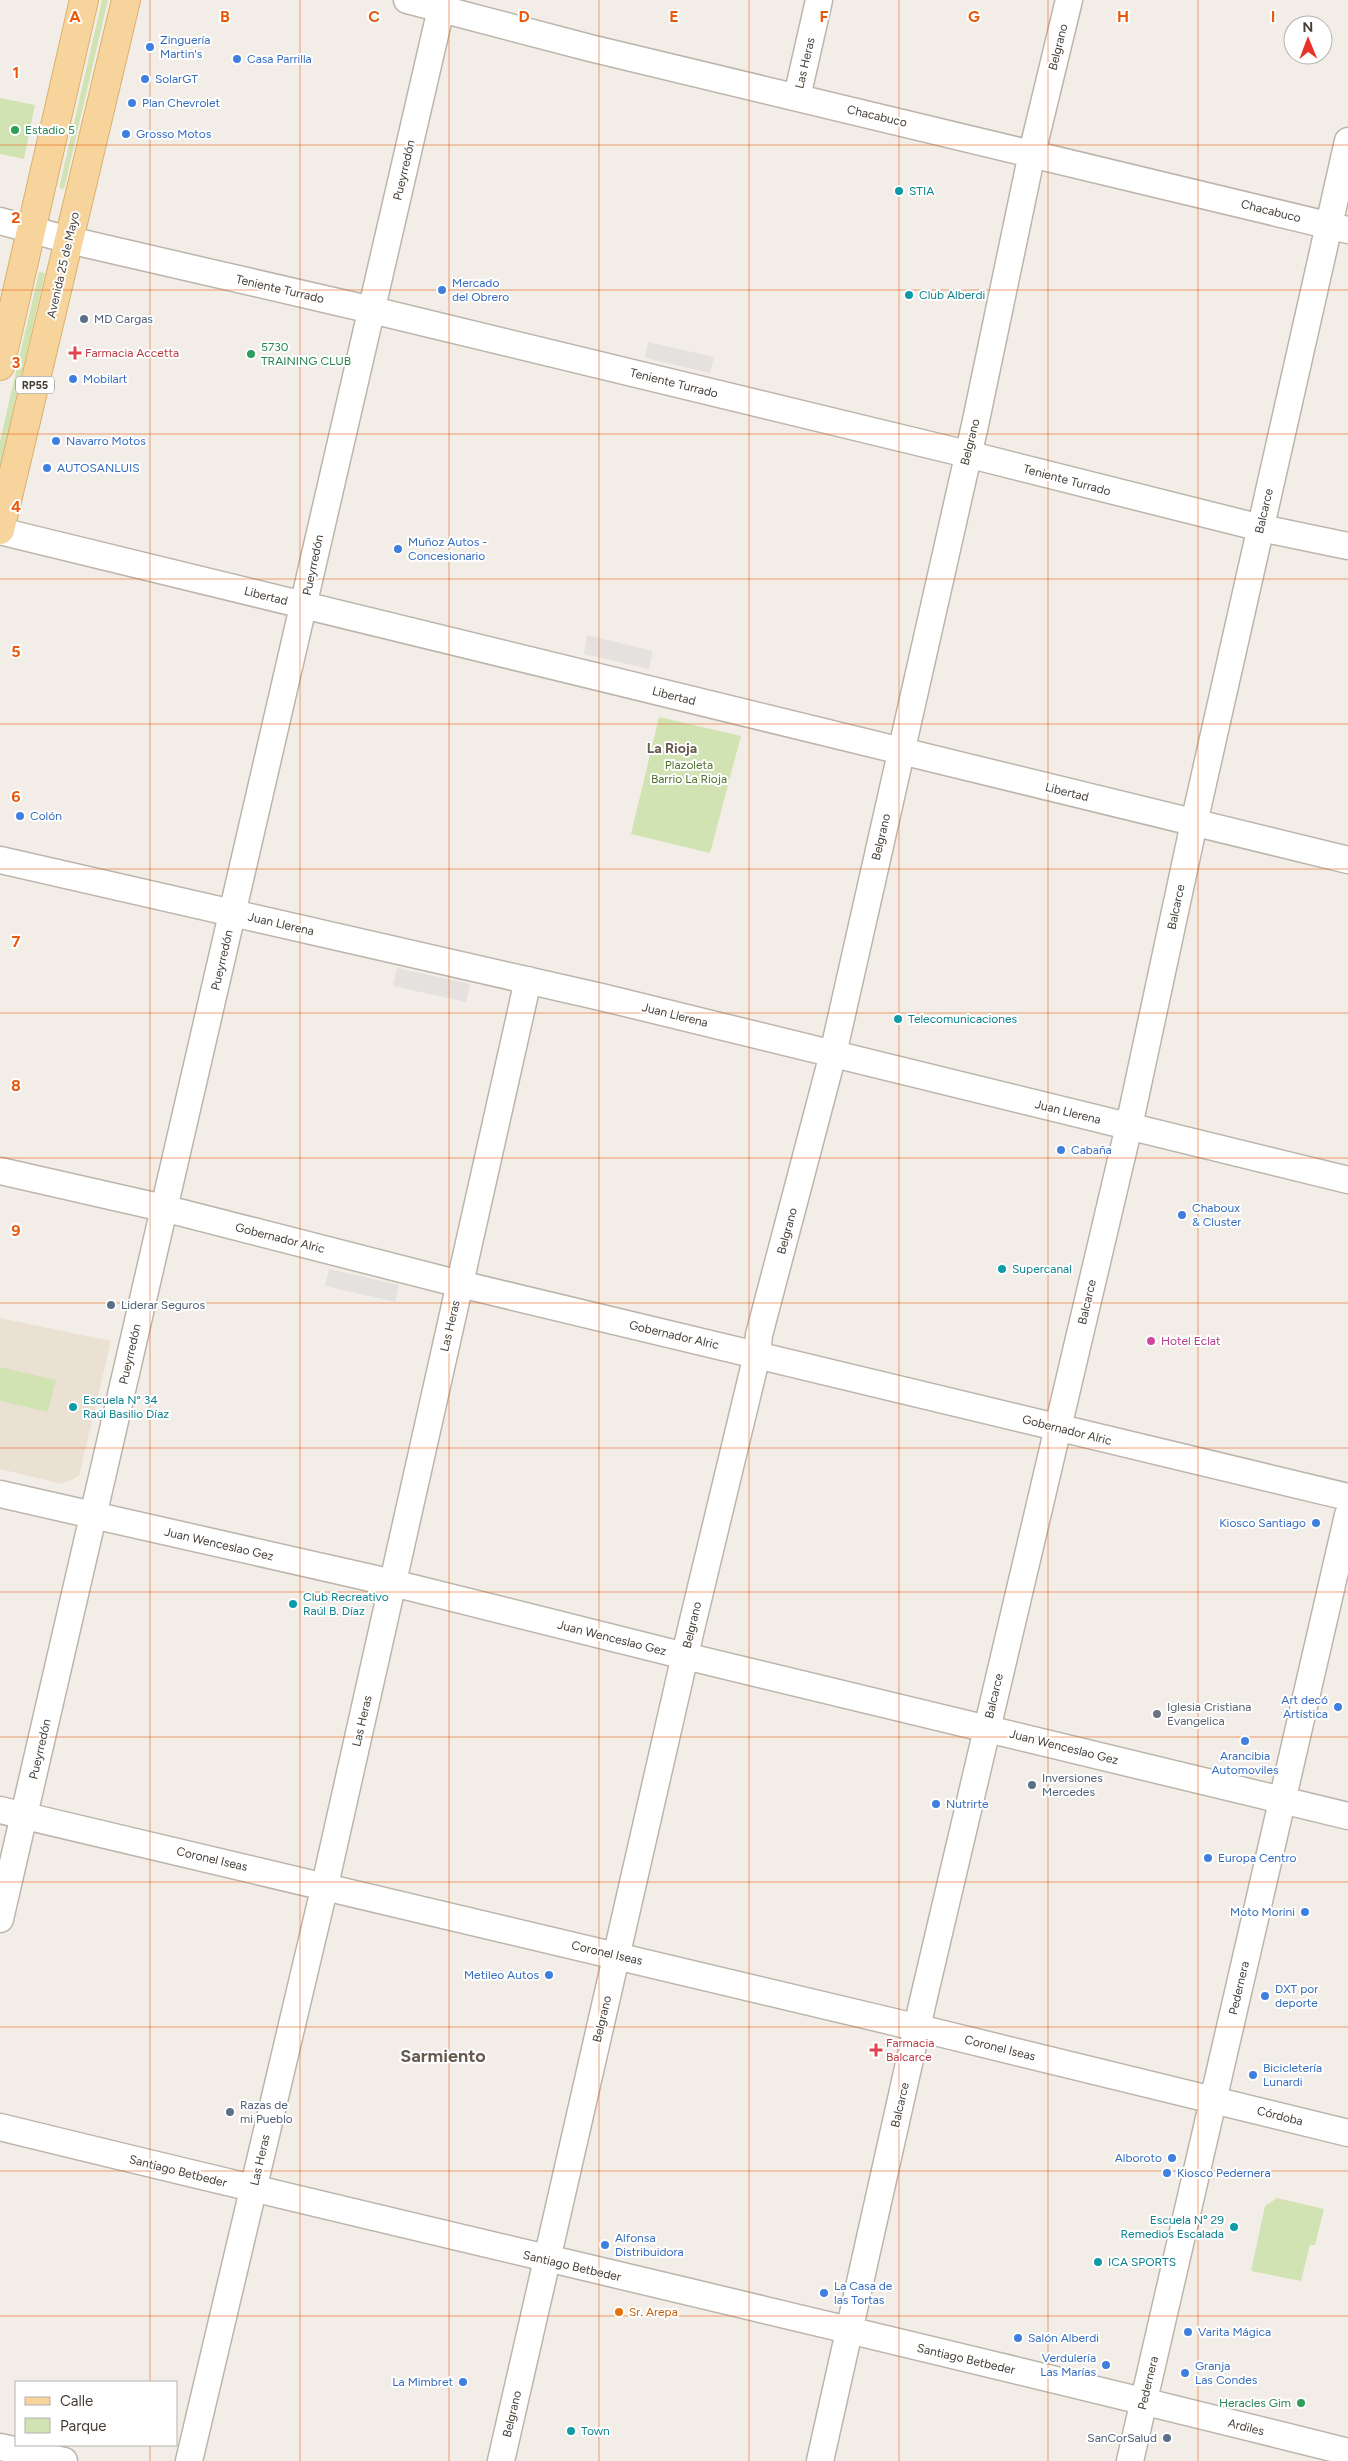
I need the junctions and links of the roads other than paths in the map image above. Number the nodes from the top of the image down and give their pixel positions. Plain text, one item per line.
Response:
1 (84, 0) edge
2 (126, 0) edge
3 (407, 0) edge
4 (819, 0) edge
5 (1069, 0) edge
6 (442, 4) edge
7 (797, 97) junction
8 (1348, 141) edge
9 (1032, 153) junction
10 (0, 222) edge
11 (1339, 227) edge
12 (31, 229) junction
13 (69, 240) junction
14 (372, 310) junction
15 (0, 366) edge
16 (967, 454) junction
17 (1261, 528) junction
18 (0, 530) edge
19 (1348, 546) edge
20 (305, 606) junction
21 (900, 751) junction
22 (1194, 823) junction
23 (0, 860) edge
24 (1348, 860) edge
25 (233, 913) junction
26 (528, 980) junction
27 (833, 1054) junction
28 (1130, 1126) junction
29 (0, 1171) edge
30 (1348, 1180) edge
31 (164, 1208) junction
32 (460, 1284) junction
33 (757, 1355) junction
34 (1057, 1428) junction
35 (0, 1494) edge
36 (1348, 1498) edge
37 (94, 1515) junction
38 (1348, 1515) edge
39 (392, 1584) junction
40 (685, 1656) junction
41 (987, 1728) junction
42 (1282, 1800) junction
43 (12, 1813) edge
44 (1348, 1816) edge
45 (325, 1885) junction
46 (0, 1919) edge
47 (616, 1955) junction
48 (917, 2028) junction
49 (1212, 2099) junction
50 (0, 2127) edge
51 (1348, 2133) edge
52 (253, 2189) junction
53 (547, 2260) junction
54 (850, 2332) junction
55 (1144, 2401) junction
56 (0, 2447) edge
57 (1348, 2452) edge
58 (64, 2461) edge
59 (189, 2461) edge
60 (501, 2461) edge
61 (820, 2461) edge
62 (1130, 2461) edge

1 - 12 main road
2 - 13 main road, Avenida 25 de Mayo / RP55
3 - 6 street, Chacabuco
4 - 7 street, Las Heras
5 - 9 street, Belgrano
6 - 7 street, Chacabuco
6 - 14 street, Pueyrredón
7 - 9 street, Chacabuco
8 - 11 street, Balcarce
9 - 11 street, Chacabuco
9 - 16 street, Belgrano
10 - 12 street, Teniente Turrado
11 - 17 street, Balcarce
12 - 13 street, Teniente Turrado
12 - 15 main road
13 - 14 street, Teniente Turrado
13 - 18 main road, Avenida 25 de Mayo / RP55
14 - 16 street, Teniente Turrado
14 - 20 street, Pueyrredón
16 - 17 street, Teniente Turrado
16 - 21 street, Belgrano
17 - 19 street, Teniente Turrado
17 - 22 street, Balcarce
18 - 20 street, Libertad
20 - 21 street, Libertad
20 - 25 street, Pueyrredón
21 - 22 street, Libertad
21 - 27 street, Belgrano
22 - 24 street, Libertad
22 - 28 street, Balcarce
23 - 25 street, Juan Llerena
25 - 26 street, Juan Llerena
25 - 31 street, Pueyrredón
26 - 27 street, Juan Llerena
26 - 32 street, Las Heras
27 - 28 street, Juan Llerena
27 - 33 street, Belgrano
28 - 30 street, Juan Llerena
28 - 34 street, Balcarce
29 - 31 street, Gobernador Alric
31 - 32 street, Gobernador Alric
31 - 37 street, Pueyrredón
32 - 33 street, Gobernador Alric
32 - 39 street, Las Heras
33 - 34 street, Gobernador Alric
33 - 40 street, Belgrano
34 - 36 street, Gobernador Alric
34 - 41 street, Balcarce
35 - 37 street, Juan Wenceslao Gez
37 - 39 street, Juan Wenceslao Gez
37 - 43 street, Pueyrredón
38 - 42 street, Pedernera
39 - 40 street, Juan Wenceslao Gez
39 - 45 street, Las Heras
40 - 41 street, Juan Wenceslao Gez
40 - 47 street, Belgrano
41 - 42 street, Juan Wenceslao Gez
41 - 48 street, Balcarce
42 - 44 street, Juan Wenceslao Gez
42 - 49 street, Pedernera
43 - 45 street, Coronel Iseas
43 - 46 street, Pueyrredón
45 - 47 street, Coronel Iseas
45 - 52 street, Las Heras
47 - 48 street, Coronel Iseas
47 - 53 street, Belgrano
48 - 49 street, Coronel Iseas
48 - 54 street, Balcarce
49 - 51 street, Córdoba
49 - 55 street, Pedernera
50 - 52 street, Santiago Betbeder
52 - 53 street, Santiago Betbeder
52 - 59 street, Las Heras
53 - 54 street, Santiago Betbeder
53 - 60 street, Belgrano
54 - 55 street, Santiago Betbeder
54 - 61 street, Balcarce
55 - 57 street, Ardiles
55 - 62 street, Pedernera
56 - 58 street

